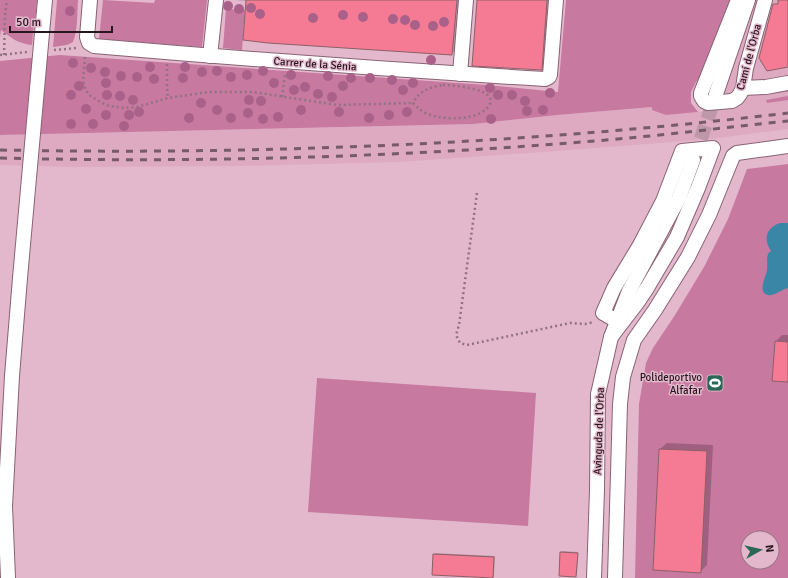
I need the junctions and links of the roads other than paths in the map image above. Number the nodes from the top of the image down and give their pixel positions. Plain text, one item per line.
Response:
1 (45, 0) edge
2 (90, 0) edge
3 (216, 0) edge
4 (466, 0) edge
5 (556, 0) edge
6 (738, 0) edge
7 (748, 0) edge
8 (764, 0) edge
9 (210, 56) junction
10 (460, 74) junction
11 (788, 83) edge
12 (743, 88) junction
13 (718, 98) junction
14 (788, 146) edge
15 (693, 160) tunnel mouth
16 (617, 321) junction
17 (611, 337) junction
18 (598, 450) junction
19 (619, 450) junction
20 (8, 578) edge
21 (594, 578) edge
22 (615, 578) edge

1 - 20 street, bridge
2 - 9 street, Carrer de la Sénia
3 - 9 street
4 - 10 street
5 - 10 street, Carrer de la Sénia
6 - 13 street
7 - 13 street
8 - 12 street, Camí de l'Orba
9 - 10 street, Carrer de la Sénia
11 - 12 street
12 - 13 street, Camí de l'Orba
14 - 19 street
15 - 16 street, Avinguda de l'Orba
16 - 17 street, Avinguda de l'Orba
16 - 17 street
17 - 18 street, Avinguda de l'Orba
18 - 19 street
18 - 21 street, Avinguda de l'Orba
19 - 22 street

